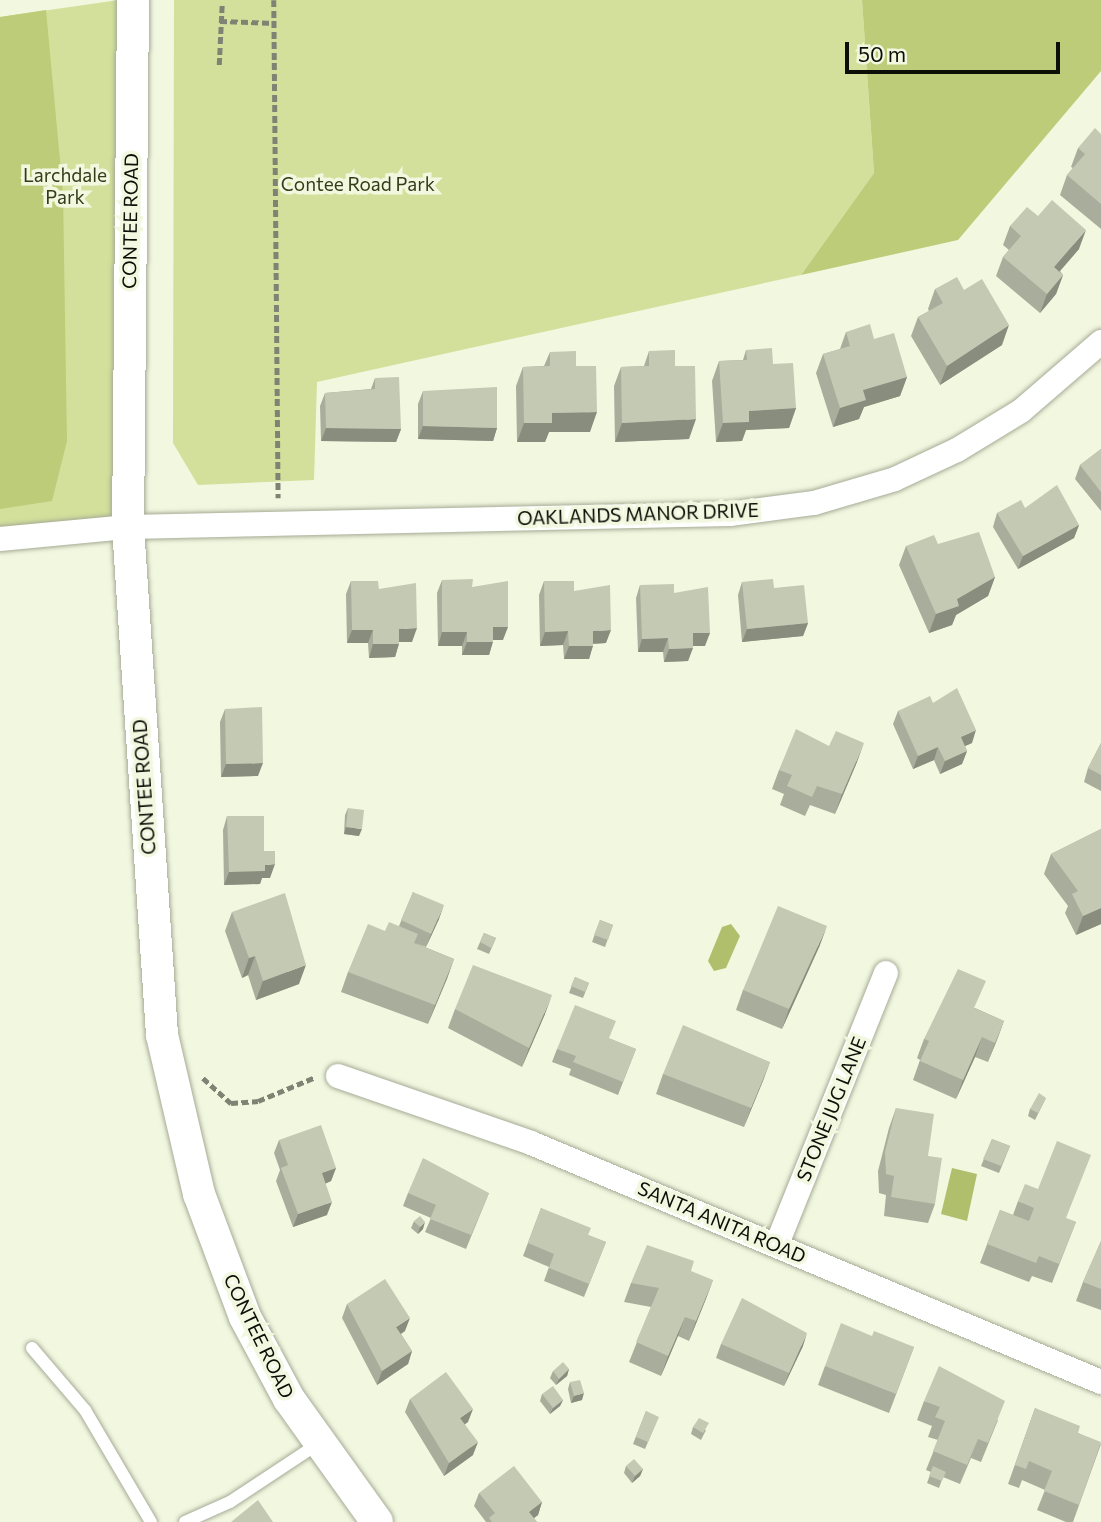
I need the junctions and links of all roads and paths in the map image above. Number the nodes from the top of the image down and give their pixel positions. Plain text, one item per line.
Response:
1 (133, 0) edge
2 (274, 0) edge
3 (222, 4) dead end
4 (220, 21) junction
5 (274, 23) junction
6 (219, 65) dead end
7 (1101, 342) edge
8 (278, 524) junction
9 (128, 527) junction
10 (0, 539) edge
11 (886, 973) dead end
12 (198, 1073) dead end
13 (338, 1076) joint
14 (776, 1244) junction
15 (32, 1348) dead end
16 (1101, 1382) edge
17 (319, 1443) junction
18 (151, 1522) edge
19 (185, 1522) edge
20 (377, 1522) edge

1 - 9 street, CONTEE ROAD
2 - 5 path
3 - 4 path
4 - 5 path
4 - 6 path
5 - 8 path
7 - 8 street, OAKLANDS MANOR DRIVE
8 - 9 street, OAKLANDS MANOR DRIVE
9 - 10 street, OAKLANDS MANOR DRIVE
9 - 17 street, CONTEE ROAD
11 - 14 street, STONE JUG LANE
12 - 13 path
13 - 14 street, SANTA ANITA ROAD
14 - 16 street, SANTA ANITA ROAD
15 - 18 lane
17 - 19 lane
17 - 20 street, CONTEE ROAD

